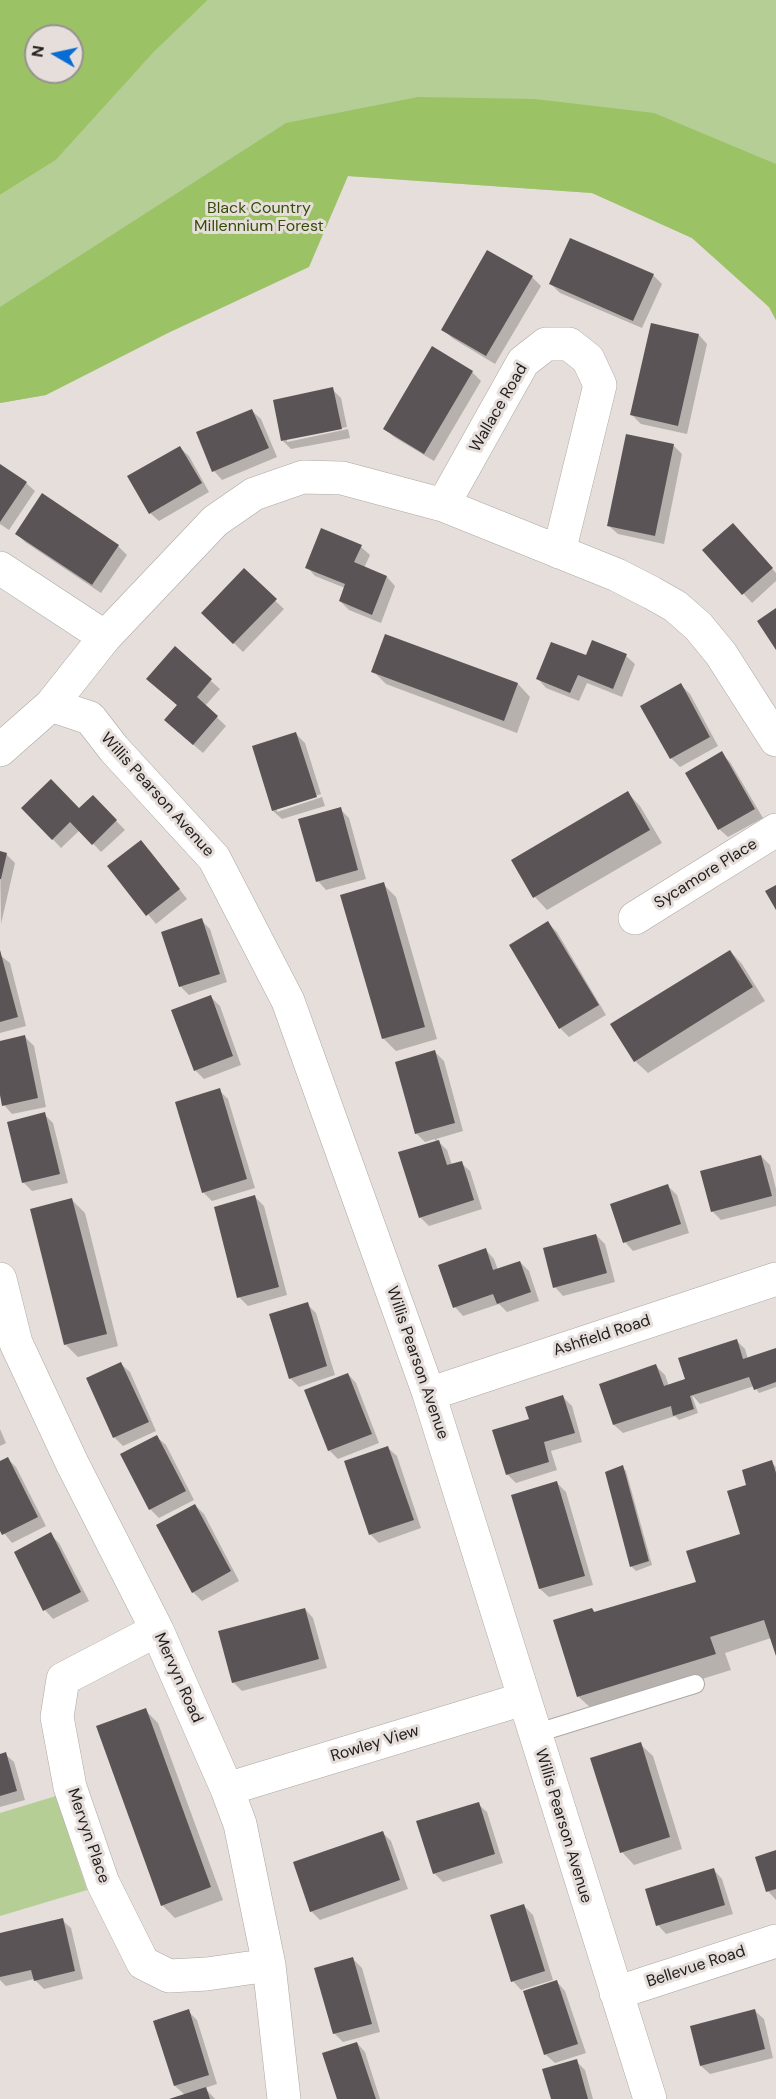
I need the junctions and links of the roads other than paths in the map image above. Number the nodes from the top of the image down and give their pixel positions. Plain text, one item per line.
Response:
1 (443, 505) junction
2 (559, 552) junction
3 (0, 568) edge
4 (105, 637) junction
5 (51, 705) junction
6 (776, 740) edge
7 (2, 743) edge
8 (776, 830) edge
9 (635, 918) dead end
10 (0, 1279) edge
11 (776, 1279) edge
12 (429, 1394) junction
13 (157, 1630) junction
14 (695, 1684) dead end
15 (523, 1699) junction
16 (534, 1734) junction
17 (226, 1789) junction
18 (776, 1941) edge
19 (269, 1965) junction
20 (616, 1993) junction
21 (284, 2099) edge
22 (650, 2099) edge

1 - 2 street
1 - 2 street, Wallace Road
1 - 4 street
2 - 6 street
3 - 4 street
4 - 5 street
5 - 7 street
5 - 12 street, Willis Pearson Avenue
8 - 9 street, Sycamore Place
10 - 13 street, Mervyn Road
11 - 12 street, Ashfield Road
12 - 15 street, Willis Pearson Avenue
13 - 17 street, Mervyn Road
13 - 19 street, Mervyn Place
14 - 16 lane
15 - 16 street, Willis Pearson Avenue
15 - 17 street, Rowley View
16 - 20 street, Willis Pearson Avenue
17 - 19 street, Mervyn Road
18 - 20 street, Bellevue Road
19 - 21 street, Mervyn Road
20 - 22 street, Willis Pearson Avenue

